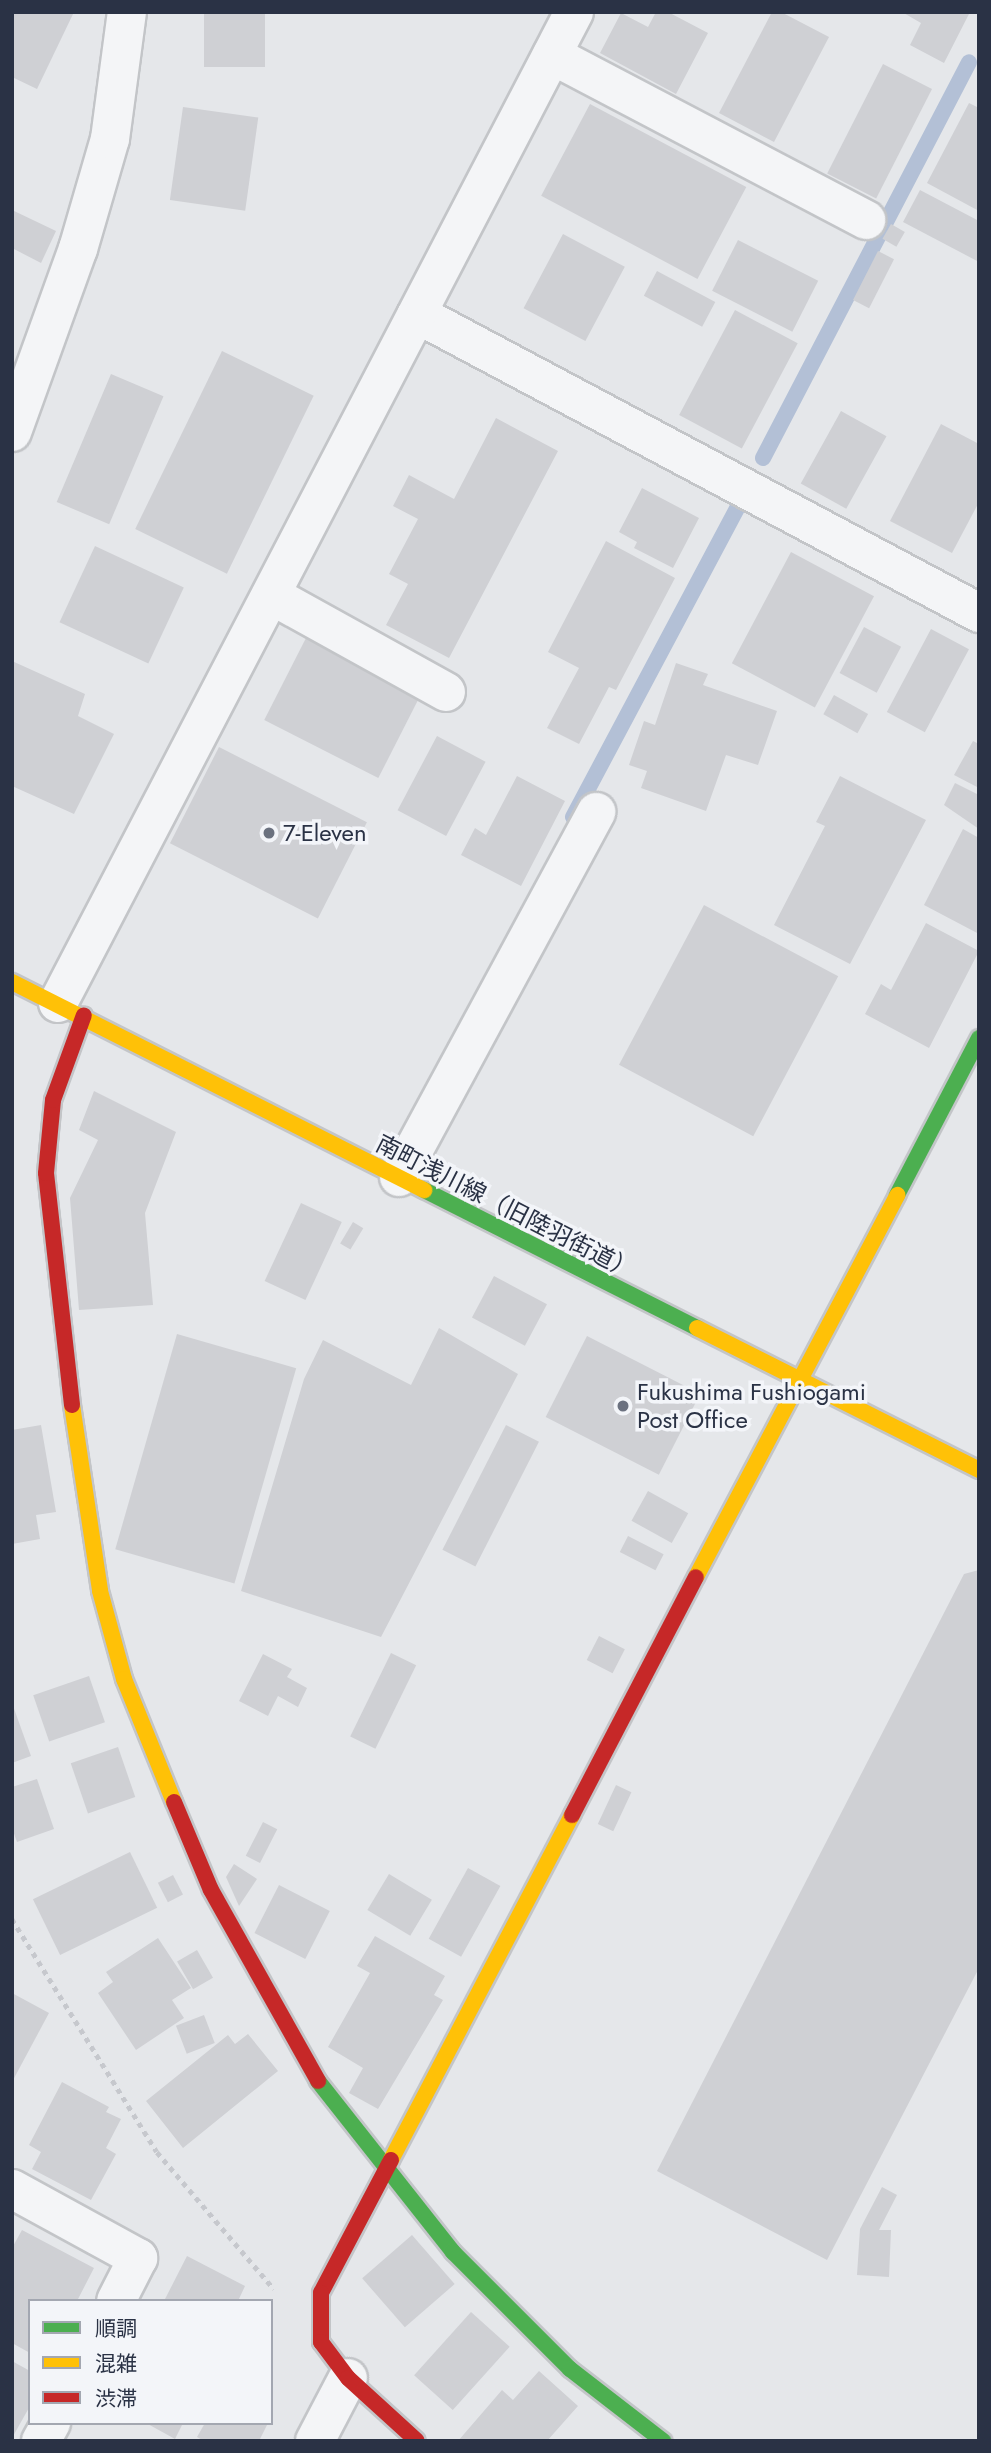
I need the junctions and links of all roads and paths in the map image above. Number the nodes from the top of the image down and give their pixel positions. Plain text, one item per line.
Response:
1 (127, 12) edge
2 (574, 12) edge
3 (552, 55) junction
4 (866, 220) dead end
5 (417, 314) junction
6 (12, 432) edge
7 (271, 596) junction
8 (979, 612) edge
9 (446, 692) dead end
10 (596, 812) dead end
11 (12, 982) edge
12 (71, 1009) junction
13 (979, 1038) edge
14 (399, 1177) junction
15 (796, 1382) junction
16 (979, 1470) edge
17 (12, 1919) edge
18 (384, 2166) junction
19 (12, 2189) edge
20 (117, 2299) edge
21 (321, 2342) junction
22 (348, 2378) junction
23 (50, 2425) edge
24 (41, 2441) edge
25 (315, 2441) edge
26 (417, 2441) edge
27 (663, 2441) edge

1 - 6 street
2 - 3 street
3 - 4 street
3 - 5 street
5 - 7 street
5 - 8 street
7 - 9 street
7 - 12 street
10 - 14 street
11 - 12 street, 南町浅川線（旧陸羽街道）
12 - 14 street, 南町浅川線（旧陸羽街道）
12 - 18 street
13 - 15 street
14 - 15 street, 南町浅川線（旧陸羽街道）
15 - 16 street, 南町浅川線（旧陸羽街道）
15 - 18 street
17 - 21 path
18 - 21 street
18 - 27 street
19 - 20 street
21 - 22 street
22 - 25 street
22 - 26 street
23 - 24 street

